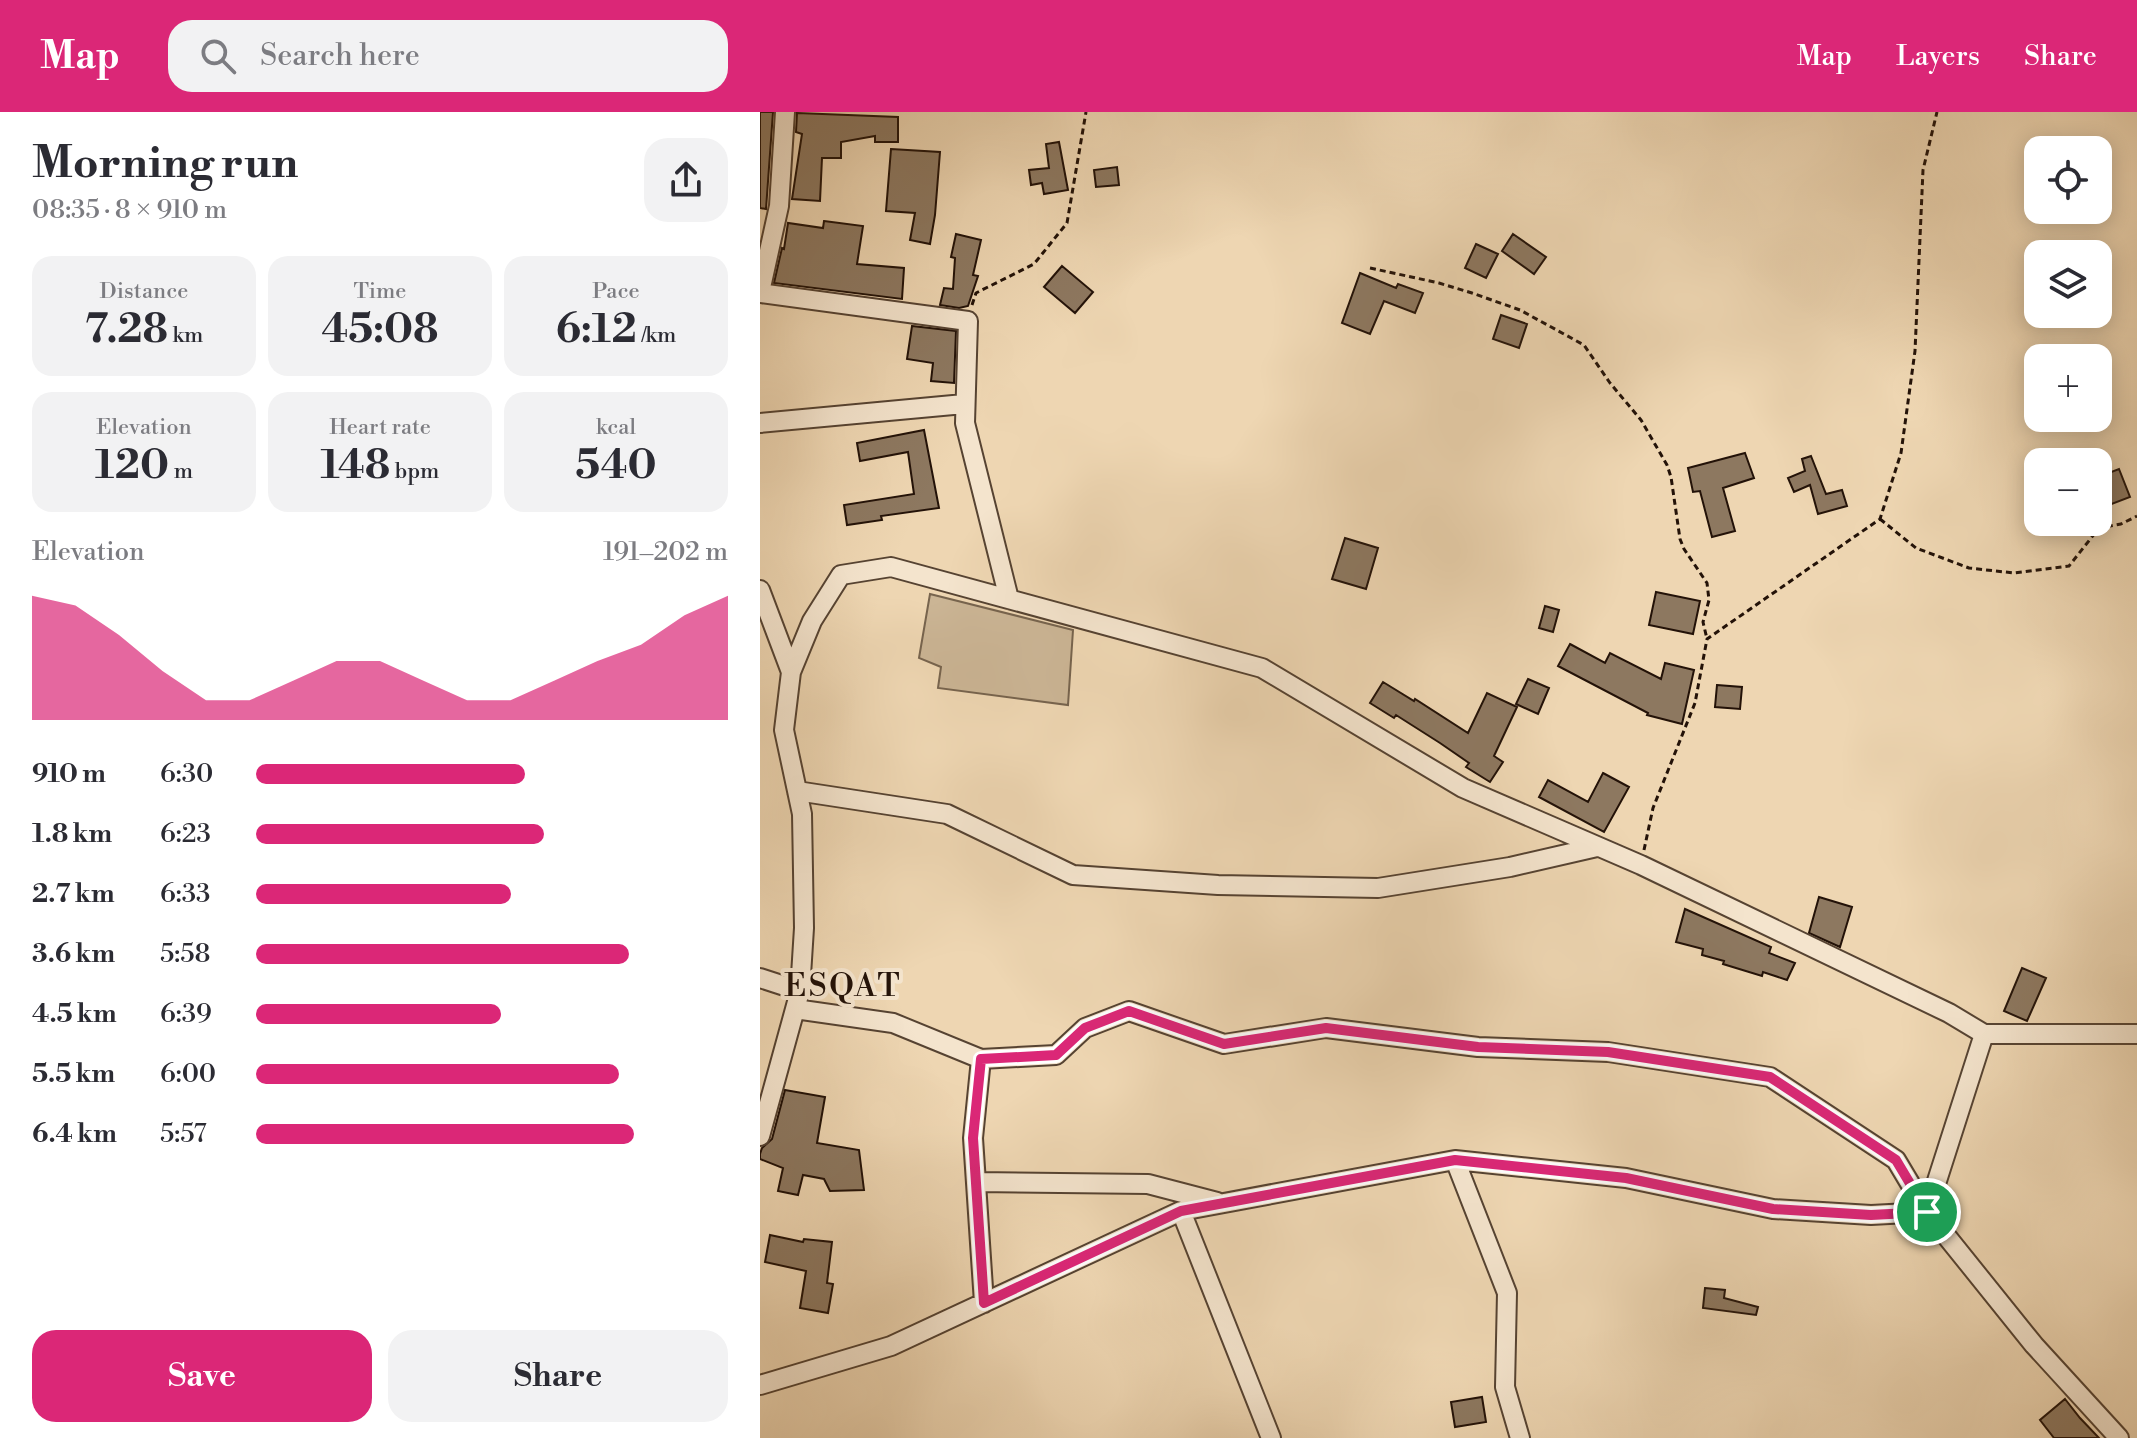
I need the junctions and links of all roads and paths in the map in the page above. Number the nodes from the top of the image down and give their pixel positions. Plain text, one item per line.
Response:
1 (785, 112) edge
2 (1086, 112) edge
3 (1937, 112) edge
4 (1370, 268) dead end
5 (760, 292) edge
6 (968, 321) junction
7 (964, 404) junction
8 (760, 423) edge
9 (2137, 516) edge
10 (1880, 519) junction
11 (760, 590) edge
12 (1009, 599) junction
13 (1707, 639) junction
14 (791, 672) junction
15 (797, 791) junction
16 (1597, 847) junction
17 (1641, 865) junction
18 (760, 978) edge
19 (798, 1000) junction
20 (1984, 1034) junction
21 (2137, 1034) edge
22 (981, 1059) junction
23 (761, 1129) edge
24 (1455, 1160) junction
25 (976, 1182) junction
26 (1224, 1204) junction
27 (1181, 1211) junction
28 (1927, 1212) junction
29 (984, 1303) junction
30 (760, 1385) edge
31 (1271, 1438) edge
32 (1520, 1438) edge
33 (2119, 1438) edge

1 - 5 street
2 - 6 path
3 - 10 path
4 - 13 path
5 - 6 street
6 - 7 street
7 - 8 street
7 - 12 street
9 - 10 path
10 - 13 path
11 - 14 street
12 - 14 street
12 - 16 street
13 - 17 path
14 - 15 street
15 - 16 street
15 - 19 street
16 - 17 street
17 - 20 street
18 - 19 street
19 - 22 street
19 - 23 street
20 - 21 street
20 - 28 street
22 - 25 street
22 - 28 street
24 - 26 street
24 - 28 street
24 - 32 street
25 - 26 street
25 - 29 street
26 - 27 street
27 - 29 street
27 - 31 street
28 - 33 street
29 - 30 street

